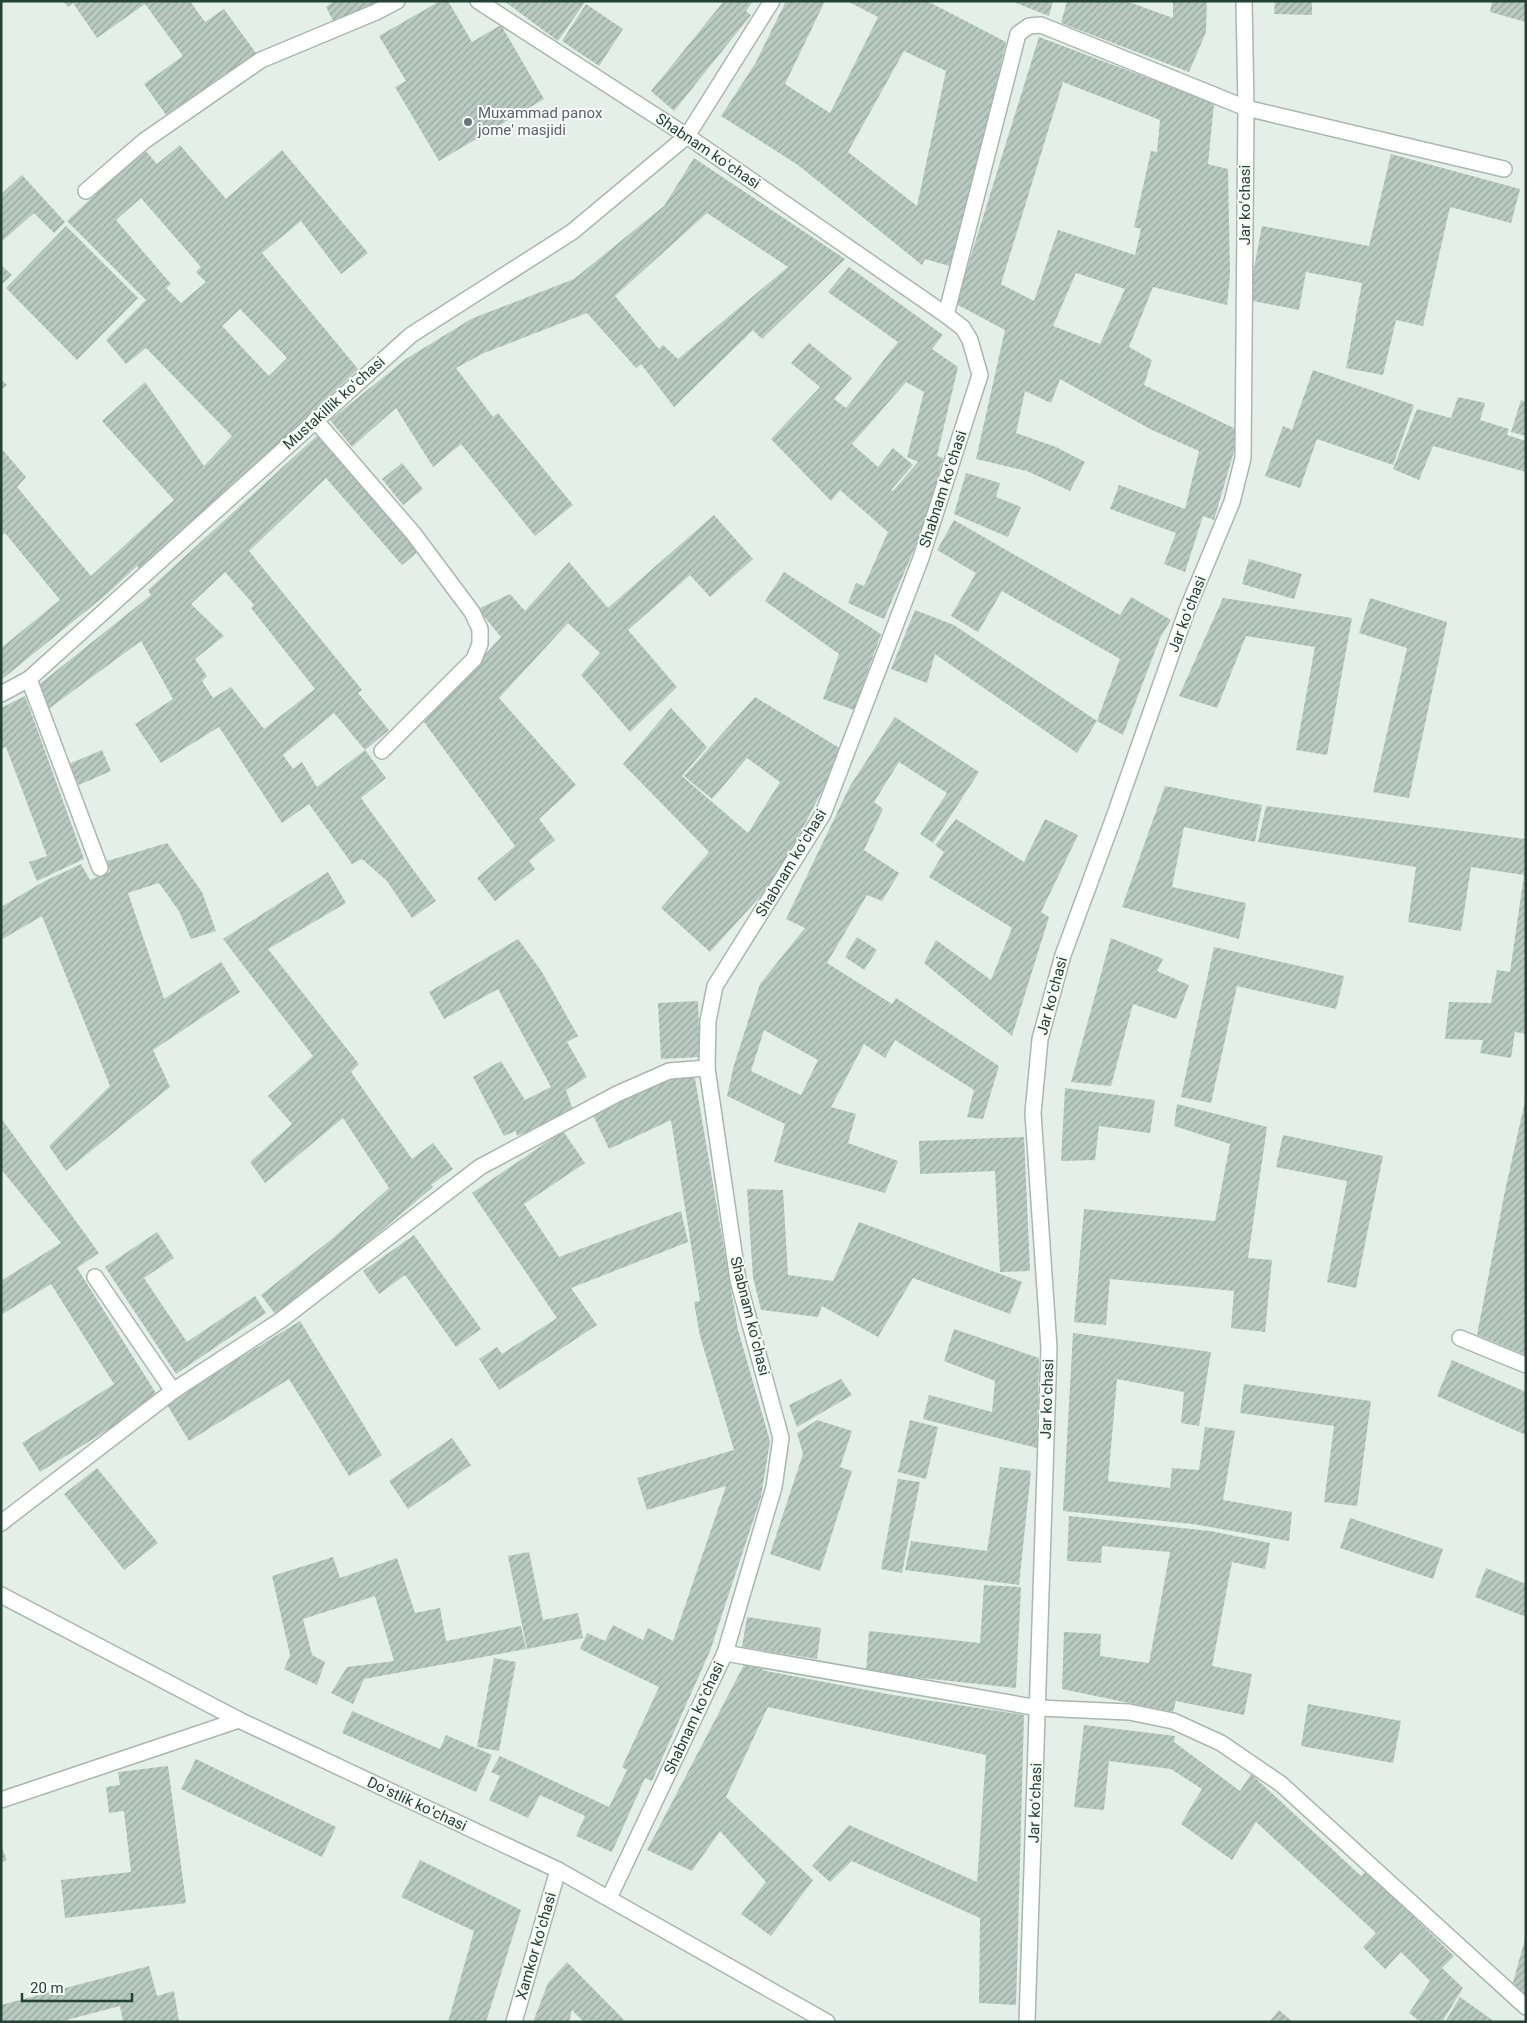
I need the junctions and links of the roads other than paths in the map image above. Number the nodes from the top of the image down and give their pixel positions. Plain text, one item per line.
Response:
1 (397, 1) edge
2 (478, 1) edge
3 (772, 1) edge
4 (1244, 1) edge
5 (1246, 108) junction
6 (687, 136) junction
7 (1504, 169) dead end
8 (86, 191) dead end
9 (946, 315) junction
10 (315, 420) junction
11 (29, 679) junction
12 (1, 694) edge
13 (382, 751) dead end
14 (100, 868) dead end
15 (707, 1068) junction
16 (95, 1277) dead end
17 (1460, 1338) dead end
18 (1526, 1365) edge
19 (173, 1391) junction
20 (1, 1523) edge
21 (1, 1595) edge
22 (725, 1653) junction
23 (1038, 1708) junction
24 (240, 1720) junction
25 (1, 1800) edge
26 (558, 1870) junction
27 (609, 1898) junction
28 (1526, 2007) edge
29 (514, 2022) edge
30 (827, 2022) edge
31 (1027, 2022) edge

1 - 8 street
2 - 6 street, Shabnam koʻchasi
3 - 6 street, Mustakillik koʻchasi
4 - 5 street, Jar koʻchasi
5 - 7 street
5 - 9 street
5 - 23 street, Jar koʻchasi
6 - 9 street, Shabnam koʻchasi
6 - 10 street, Mustakillik koʻchasi
9 - 15 street, Shabnam koʻchasi
10 - 11 street, Mustakillik koʻchasi
10 - 13 street
11 - 12 street, Mustakillik koʻchasi
11 - 14 street
15 - 19 street
15 - 22 street, Shabnam koʻchasi
16 - 19 street
17 - 18 street
19 - 20 street
21 - 24 street, Doʻstlik koʻchasi
22 - 23 street
22 - 27 street, Shabnam koʻchasi
23 - 28 street
23 - 31 street, Jar koʻchasi
24 - 25 street
24 - 26 street, Doʻstlik koʻchasi
26 - 27 street, Doʻstlik koʻchasi
26 - 29 street, Xamkor koʻchasi
27 - 30 street, Doʻstlik koʻchasi

